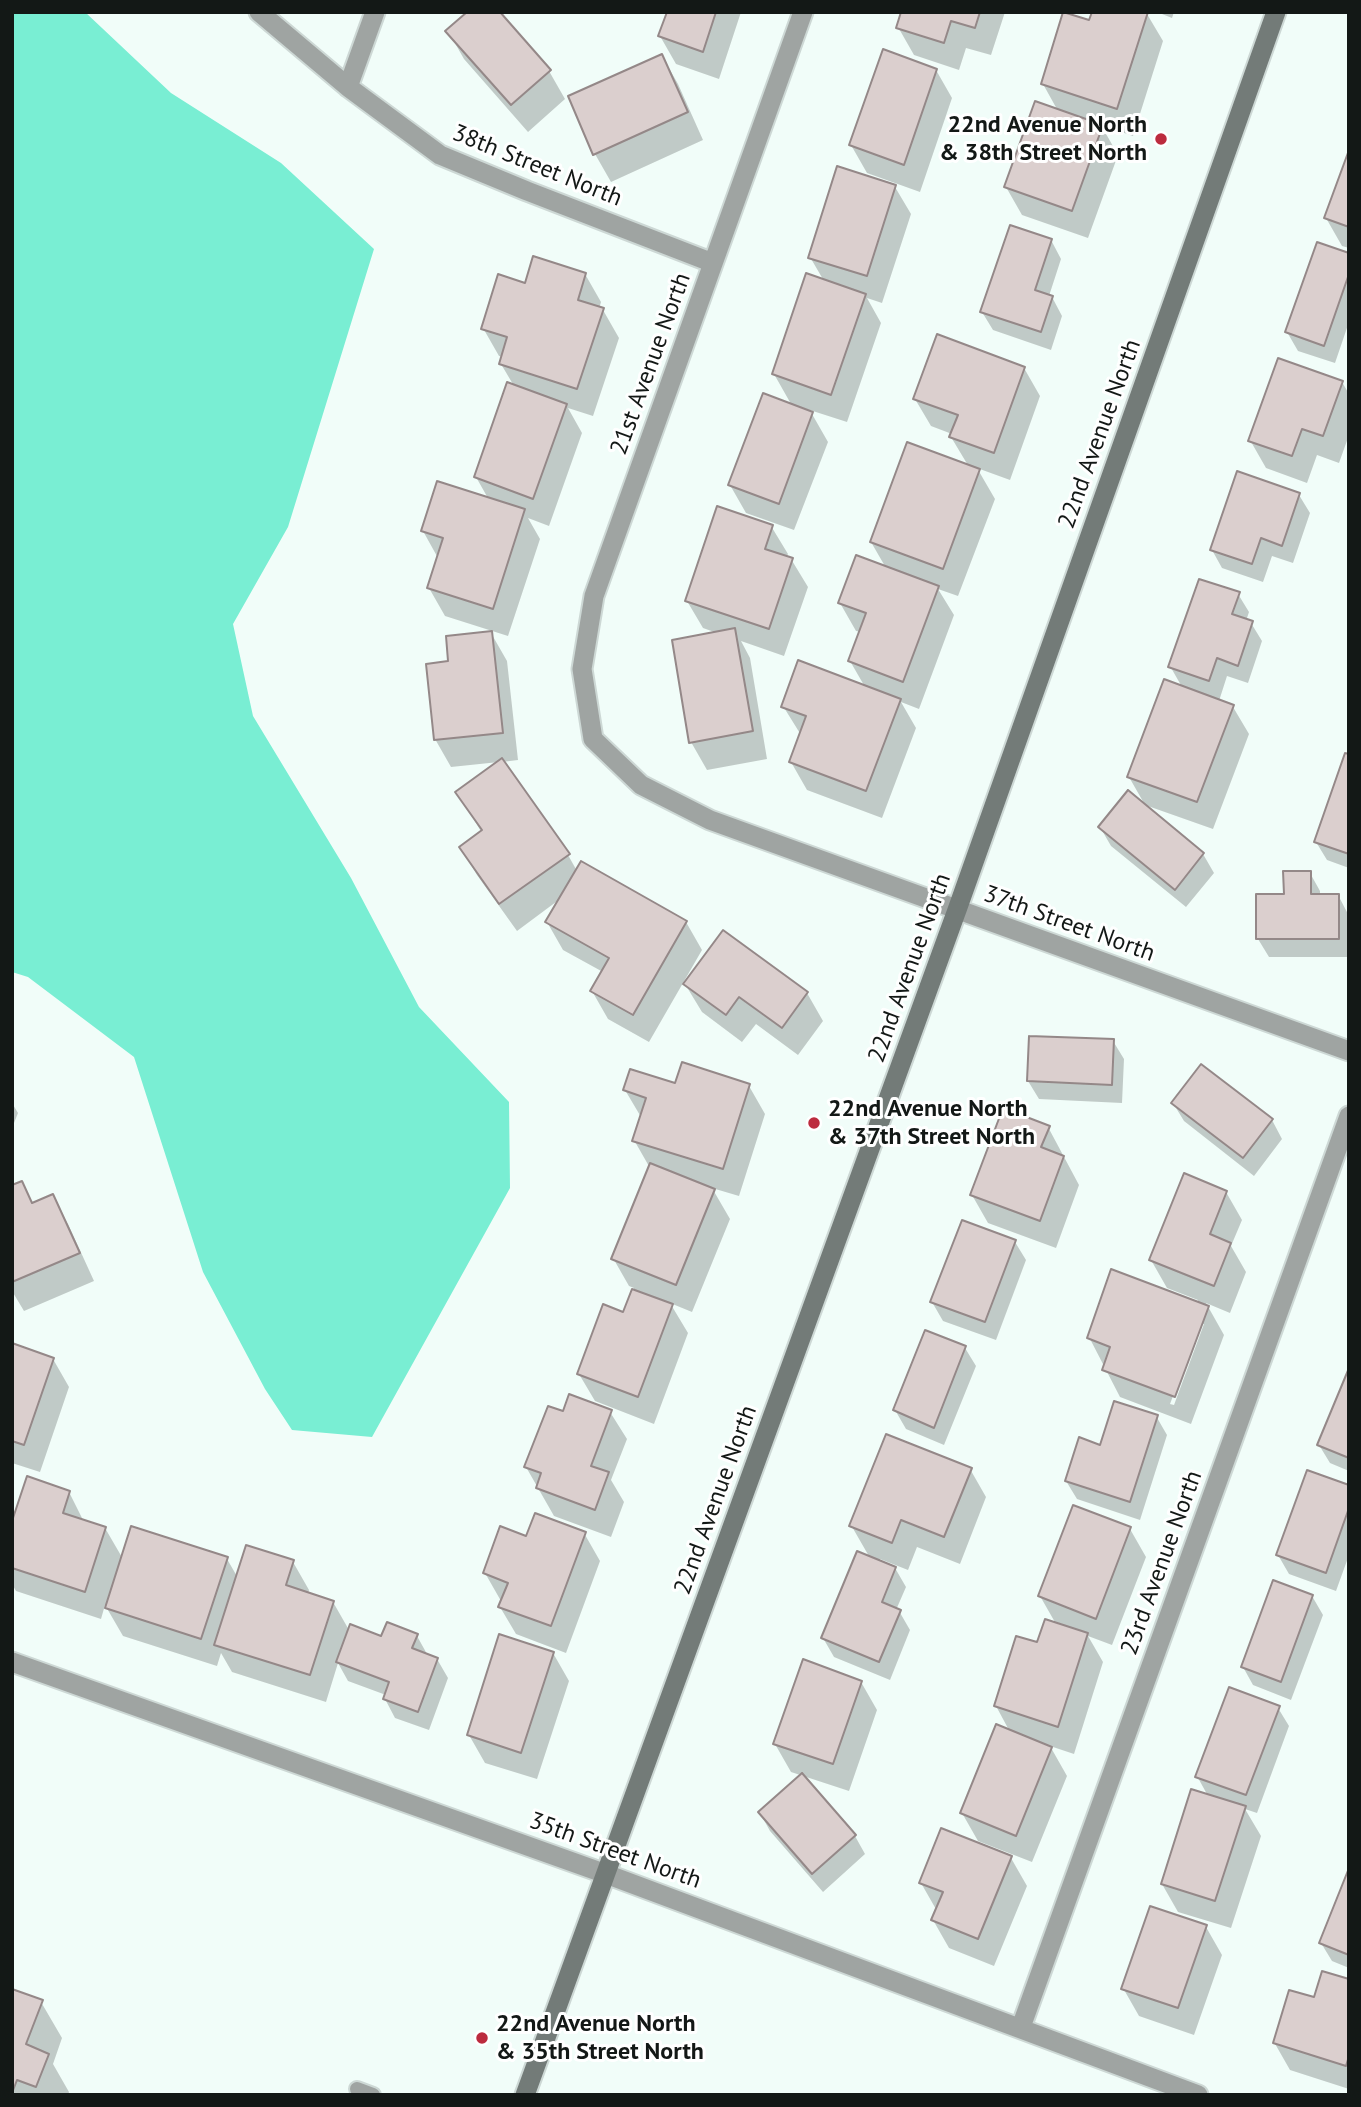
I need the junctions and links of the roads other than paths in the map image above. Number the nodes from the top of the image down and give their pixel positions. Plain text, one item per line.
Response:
1 (259, 12) edge
2 (374, 12) edge
3 (803, 12) edge
4 (1276, 12) edge
5 (348, 87) junction
6 (713, 263) junction
7 (593, 739) joint
8 (957, 910) junction
9 (1349, 1051) edge
10 (1349, 1116) edge
11 (12, 1662) edge
12 (606, 1874) junction
13 (1021, 2027) junction
14 (357, 2089) dead end
15 (373, 2095) edge
16 (525, 2095) edge
17 (1198, 2095) edge

1 - 5 street, 38th Street North
2 - 5 street
3 - 6 street, 21st Avenue North
4 - 8 main road, 22nd Avenue North
5 - 6 street, 38th Street North
6 - 7 street, 21st Avenue North
7 - 8 street, 37th Street North
8 - 9 street, 37th Street North
8 - 12 main road, 22nd Avenue North
10 - 13 street, 23rd Avenue North
11 - 12 street, 35th Street North
12 - 13 street, 35th Street North
12 - 16 main road, 22nd Avenue North
13 - 17 street, 35th Street North
14 - 15 lane

